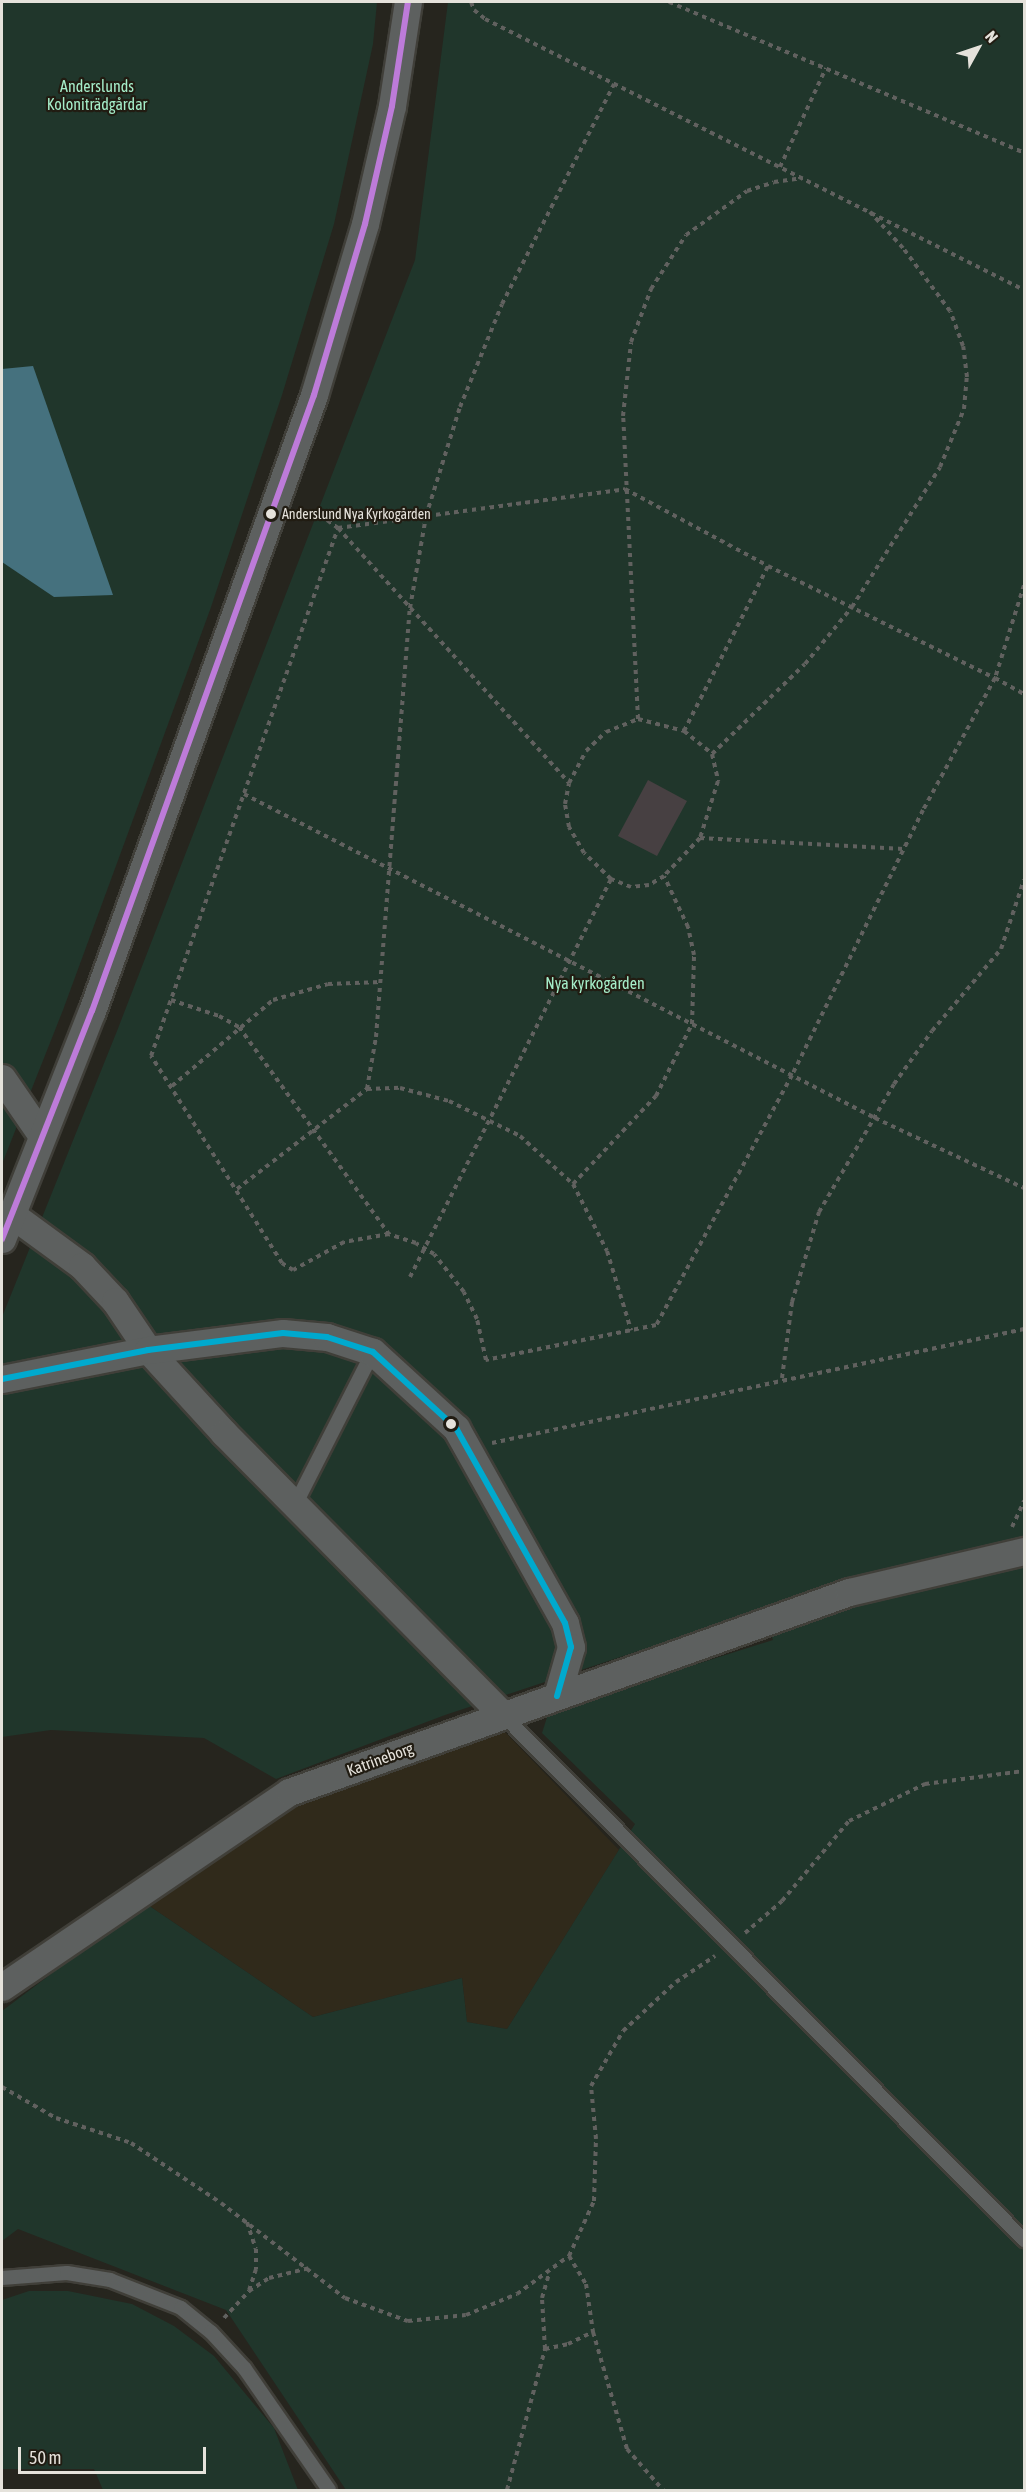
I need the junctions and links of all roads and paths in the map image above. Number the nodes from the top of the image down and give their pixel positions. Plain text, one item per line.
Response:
1 (408, 2) edge
2 (471, 2) edge
3 (669, 2) edge
4 (826, 68) junction
5 (614, 84) junction
6 (1024, 153) edge
7 (780, 167) junction
8 (803, 178) junction
9 (870, 212) junction
10 (1024, 290) edge
11 (625, 489) junction
12 (320, 515) dead end
13 (426, 516) junction
14 (338, 528) junction
15 (768, 566) junction
16 (1024, 585) edge
17 (852, 607) junction
18 (410, 608) junction
19 (995, 678) junction
20 (1024, 694) edge
21 (638, 719) junction
22 (684, 731) junction
23 (712, 754) junction
24 (569, 783) junction
25 (244, 794) junction
26 (700, 838) junction
27 (904, 849) junction
28 (389, 869) junction
29 (664, 876) junction
30 (611, 879) junction
31 (1024, 880) edge
32 (569, 961) junction
33 (381, 982) junction
34 (171, 1000) junction
35 (692, 1024) junction
36 (239, 1027) junction
37 (792, 1076) junction
38 (2, 1078) edge
39 (172, 1086) junction
40 (367, 1089) junction
41 (875, 1118) junction
42 (489, 1120) junction
43 (313, 1131) junction
44 (42, 1136) junction
45 (573, 1184) junction
46 (1024, 1188) edge
47 (237, 1189) junction
48 (6, 1227) edge
49 (389, 1234) junction
50 (424, 1247) junction
51 (410, 1277) dead end
52 (1024, 1329) edge
53 (632, 1330) junction
54 (148, 1350) junction
55 (373, 1352) junction
56 (782, 1378) junction
57 (2, 1379) edge
58 (467, 1449) junction
59 (295, 1505) junction
60 (1024, 1551) edge
61 (557, 1696) junction
62 (503, 1715) junction
63 (2, 1987) edge
64 (2, 2087) edge
65 (247, 2222) junction
66 (1024, 2240) edge
67 (569, 2256) dead end
68 (309, 2268) junction
69 (2, 2278) edge
70 (249, 2290) junction
71 (211, 2331) junction
72 (593, 2332) junction
73 (545, 2349) junction
74 (329, 2490) edge
75 (507, 2490) edge
76 (663, 2490) edge

1 - 44 street
2 - 5 path
3 - 4 path
4 - 6 path
4 - 7 path
5 - 7 path
5 - 13 path
7 - 8 path
8 - 9 path
8 - 11 path
9 - 10 path
9 - 17 path
11 - 13 path
11 - 15 path
11 - 21 path
12 - 14 path
13 - 14 path
13 - 18 path
14 - 18 path
14 - 25 path
15 - 17 path
15 - 22 path
16 - 19 path
17 - 19 path
17 - 23 path
18 - 24 path
18 - 28 path
19 - 20 path
19 - 27 path
21 - 22 path
21 - 24 path
22 - 23 path
23 - 26 path
24 - 30 path
25 - 28 path
25 - 34 path
26 - 27 path
26 - 29 path
27 - 37 path
28 - 32 path
28 - 33 path
29 - 30 path
29 - 35 path
30 - 32 path
31 - 41 path
32 - 35 path
32 - 42 path
33 - 36 path
33 - 40 path
34 - 36 path
34 - 39 path
35 - 37 path
35 - 45 path
36 - 39 path
36 - 43 path
37 - 41 path
37 - 53 path
38 - 44 street
39 - 47 path
40 - 42 path
40 - 43 path
41 - 46 path
41 - 56 path
42 - 45 path
42 - 50 path
43 - 47 path
43 - 49 path
44 - 48 street
45 - 53 path
47 - 49 path
48 - 54 street
49 - 50 path
50 - 51 path
50 - 53 path
52 - 56 path
54 - 55 street
54 - 57 street
54 - 59 street
55 - 58 street
55 - 59 lane
56 - 58 path
58 - 61 street
59 - 62 street
60 - 61 street, Katrineborg
61 - 62 street, Katrineborg
62 - 63 street, Katrineborg
62 - 66 lane
64 - 65 path
65 - 68 path
65 - 70 path
67 - 72 path
68 - 70 path
68 - 73 path
69 - 71 lane
70 - 71 path
71 - 74 lane
72 - 73 path
72 - 76 path
73 - 75 path

